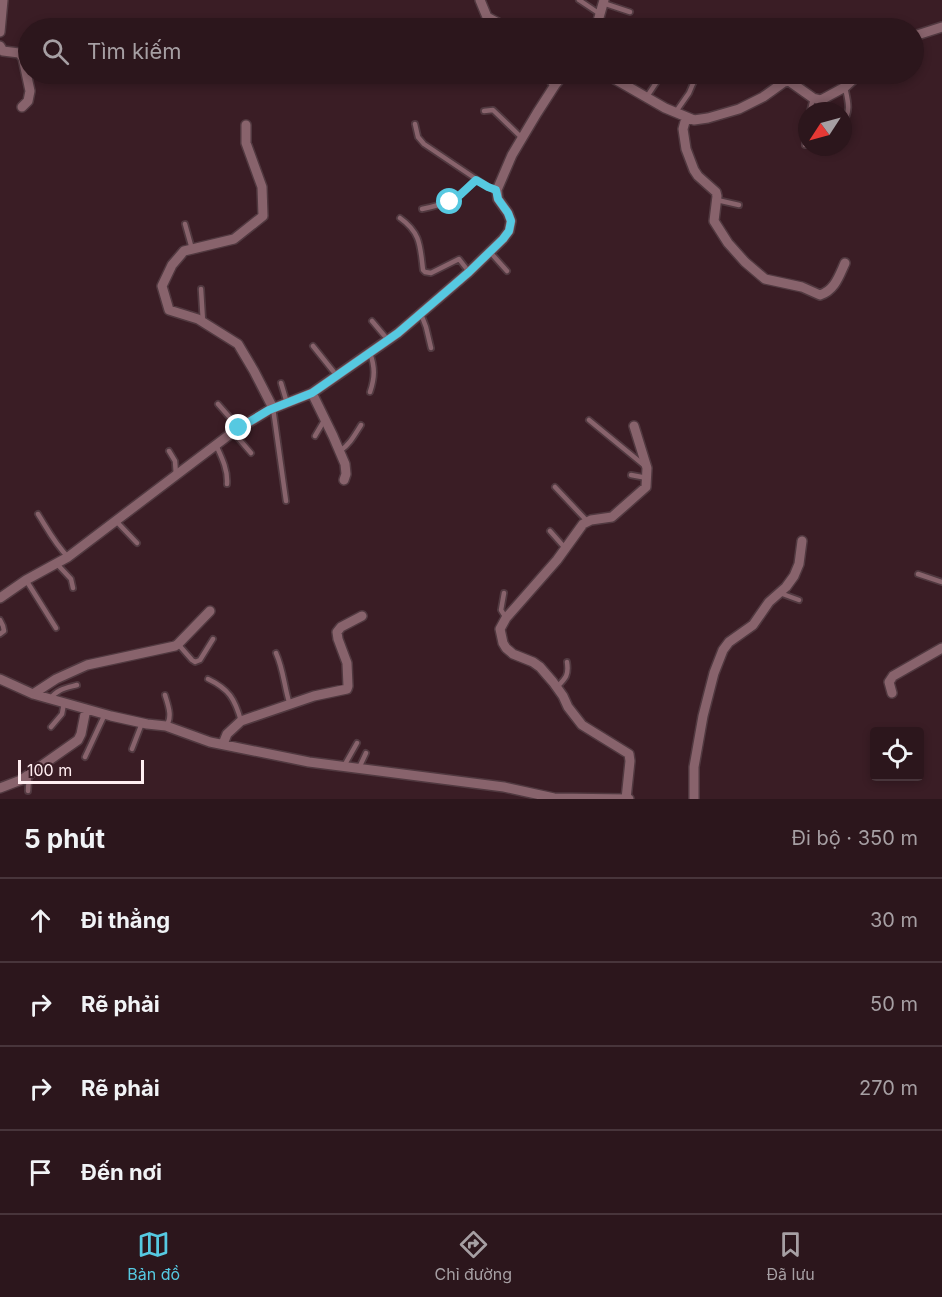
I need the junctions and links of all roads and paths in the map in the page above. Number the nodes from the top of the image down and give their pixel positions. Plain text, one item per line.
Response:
1 (3, 0) edge
2 (480, 0) edge
3 (579, 0) edge
4 (604, 1) edge
5 (630, 12) dead end
6 (600, 14) junction
7 (489, 18) edge
8 (599, 18) edge
9 (942, 27) edge
10 (0, 32) edge
11 (924, 33) edge
12 (0, 46) edge
13 (18, 53) edge
14 (29, 84) edge
15 (623, 84) edge
16 (655, 84) edge
17 (693, 84) edge
18 (795, 84) edge
19 (848, 84) edge
20 (555, 85) edge
21 (781, 85) edge
22 (845, 87) junction
23 (646, 98) junction
24 (813, 98) junction
25 (812, 102) edge
26 (847, 102) edge
27 (22, 107) dead end
28 (484, 111) dead end
29 (675, 113) junction
30 (686, 118) junction
31 (415, 124) dead end
32 (246, 125) dead end
33 (522, 138) junction
34 (476, 180) junction
35 (496, 190) junction
36 (717, 200) junction
37 (740, 205) dead end
38 (422, 209) dead end
39 (400, 218) dead end
40 (185, 224) dead end
41 (192, 249) junction
42 (490, 252) junction
43 (845, 263) dead end
44 (507, 271) dead end
45 (469, 272) junction
46 (201, 289) dead end
47 (421, 314) junction
48 (372, 321) dead end
49 (202, 322) junction
50 (388, 340) junction
51 (313, 346) dead end
52 (431, 348) dead end
53 (370, 353) junction
54 (337, 376) junction
55 (281, 382) dead end
56 (370, 392) dead end
57 (312, 393) junction
58 (287, 403) junction
59 (218, 404) dead end
60 (273, 408) junction
61 (325, 419) junction
62 (589, 420) dead end
63 (361, 425) dead end
64 (634, 426) dead end
65 (236, 430) junction
66 (315, 436) dead end
67 (216, 445) junction
68 (169, 451) dead end
69 (340, 451) junction
70 (251, 453) dead end
71 (647, 473) junction
72 (176, 475) junction
73 (631, 475) dead end
74 (344, 480) dead end
75 (227, 484) dead end
76 (555, 488) dead end
77 (286, 501) dead end
78 (38, 514) dead end
79 (587, 521) junction
80 (117, 522) junction
81 (550, 531) dead end
82 (802, 541) dead end
83 (137, 543) dead end
84 (565, 548) junction
85 (68, 557) junction
86 (57, 564) junction
87 (918, 574) dead end
88 (26, 580) junction
89 (942, 582) edge
90 (73, 588) dead end
91 (504, 593) dead end
92 (780, 593) junction
93 (0, 598) edge
94 (799, 600) dead end
95 (210, 611) dead end
96 (362, 616) dead end
97 (506, 618) junction
98 (0, 620) edge
99 (56, 628) dead end
100 (0, 634) edge
101 (213, 639) dead end
102 (178, 644) junction
103 (942, 648) edge
104 (276, 653) dead end
105 (567, 662) dead end
106 (0, 679) edge
107 (208, 679) dead end
108 (77, 685) dead end
109 (557, 687) junction
110 (892, 693) dead end
111 (33, 694) junction
112 (165, 695) dead end
113 (50, 699) junction
114 (64, 703) junction
115 (290, 705) junction
116 (86, 709) junction
117 (105, 714) junction
118 (241, 721) junction
119 (142, 723) junction
120 (166, 726) junction
121 (51, 728) dead end
122 (357, 743) dead end
123 (223, 744) junction
124 (132, 748) dead end
125 (366, 753) dead end
126 (85, 757) dead end
127 (344, 766) junction
128 (359, 768) junction
129 (29, 775) junction
130 (0, 788) edge
131 (28, 790) dead end
132 (627, 799) edge
133 (694, 799) edge

1 - 10 street
2 - 7 street
3 - 6 lane
4 - 5 lane
4 - 6 street
6 - 8 street
9 - 11 street
12 - 13 street
14 - 27 street
15 - 23 street
16 - 23 lane
17 - 29 lane
18 - 24 street
19 - 22 street
20 - 33 street
21 - 30 street
22 - 24 street
22 - 26 lane
23 - 29 street
24 - 25 lane
28 - 33 lane
29 - 30 street
30 - 36 street
31 - 34 lane
32 - 41 street
33 - 35 street
34 - 35 lane
34 - 38 lane
35 - 42 street
36 - 37 lane
36 - 43 street
39 - 45 lane
40 - 41 lane
41 - 49 street
42 - 44 lane
42 - 45 street
45 - 47 street
46 - 49 lane
47 - 50 street
47 - 52 lane
48 - 50 lane
49 - 60 street
50 - 53 street
51 - 54 lane
53 - 54 street
53 - 56 lane
54 - 57 street
55 - 58 lane
57 - 58 street
57 - 61 street
58 - 60 street
59 - 65 lane
60 - 65 street
60 - 77 lane
61 - 66 lane
61 - 69 street
62 - 71 lane
63 - 69 lane
64 - 71 street
65 - 67 street
65 - 70 lane
67 - 72 street
67 - 75 lane
68 - 72 lane
69 - 74 street
71 - 73 lane
71 - 79 street
72 - 80 street
76 - 79 lane
78 - 85 lane
79 - 84 street
80 - 83 lane
80 - 85 street
81 - 84 lane
82 - 92 street
84 - 97 street
85 - 86 street
86 - 88 street
86 - 90 lane
87 - 89 lane
88 - 93 street
88 - 99 lane
91 - 97 lane
92 - 94 lane
92 - 133 street
95 - 102 street
96 - 115 street
97 - 109 street
98 - 100 lane
101 - 102 lane
102 - 111 street
103 - 110 street
104 - 115 lane
105 - 109 lane
106 - 111 street
107 - 118 lane
108 - 113 lane
109 - 132 street
111 - 113 street
112 - 120 lane
113 - 114 street
114 - 116 street
114 - 121 lane
115 - 118 street
116 - 117 street
116 - 129 street
117 - 119 street
117 - 126 lane
118 - 123 street
119 - 120 street
119 - 124 lane
120 - 123 street
122 - 127 lane
123 - 127 street
125 - 128 lane
127 - 128 street
128 - 132 street
129 - 130 street
129 - 131 lane

